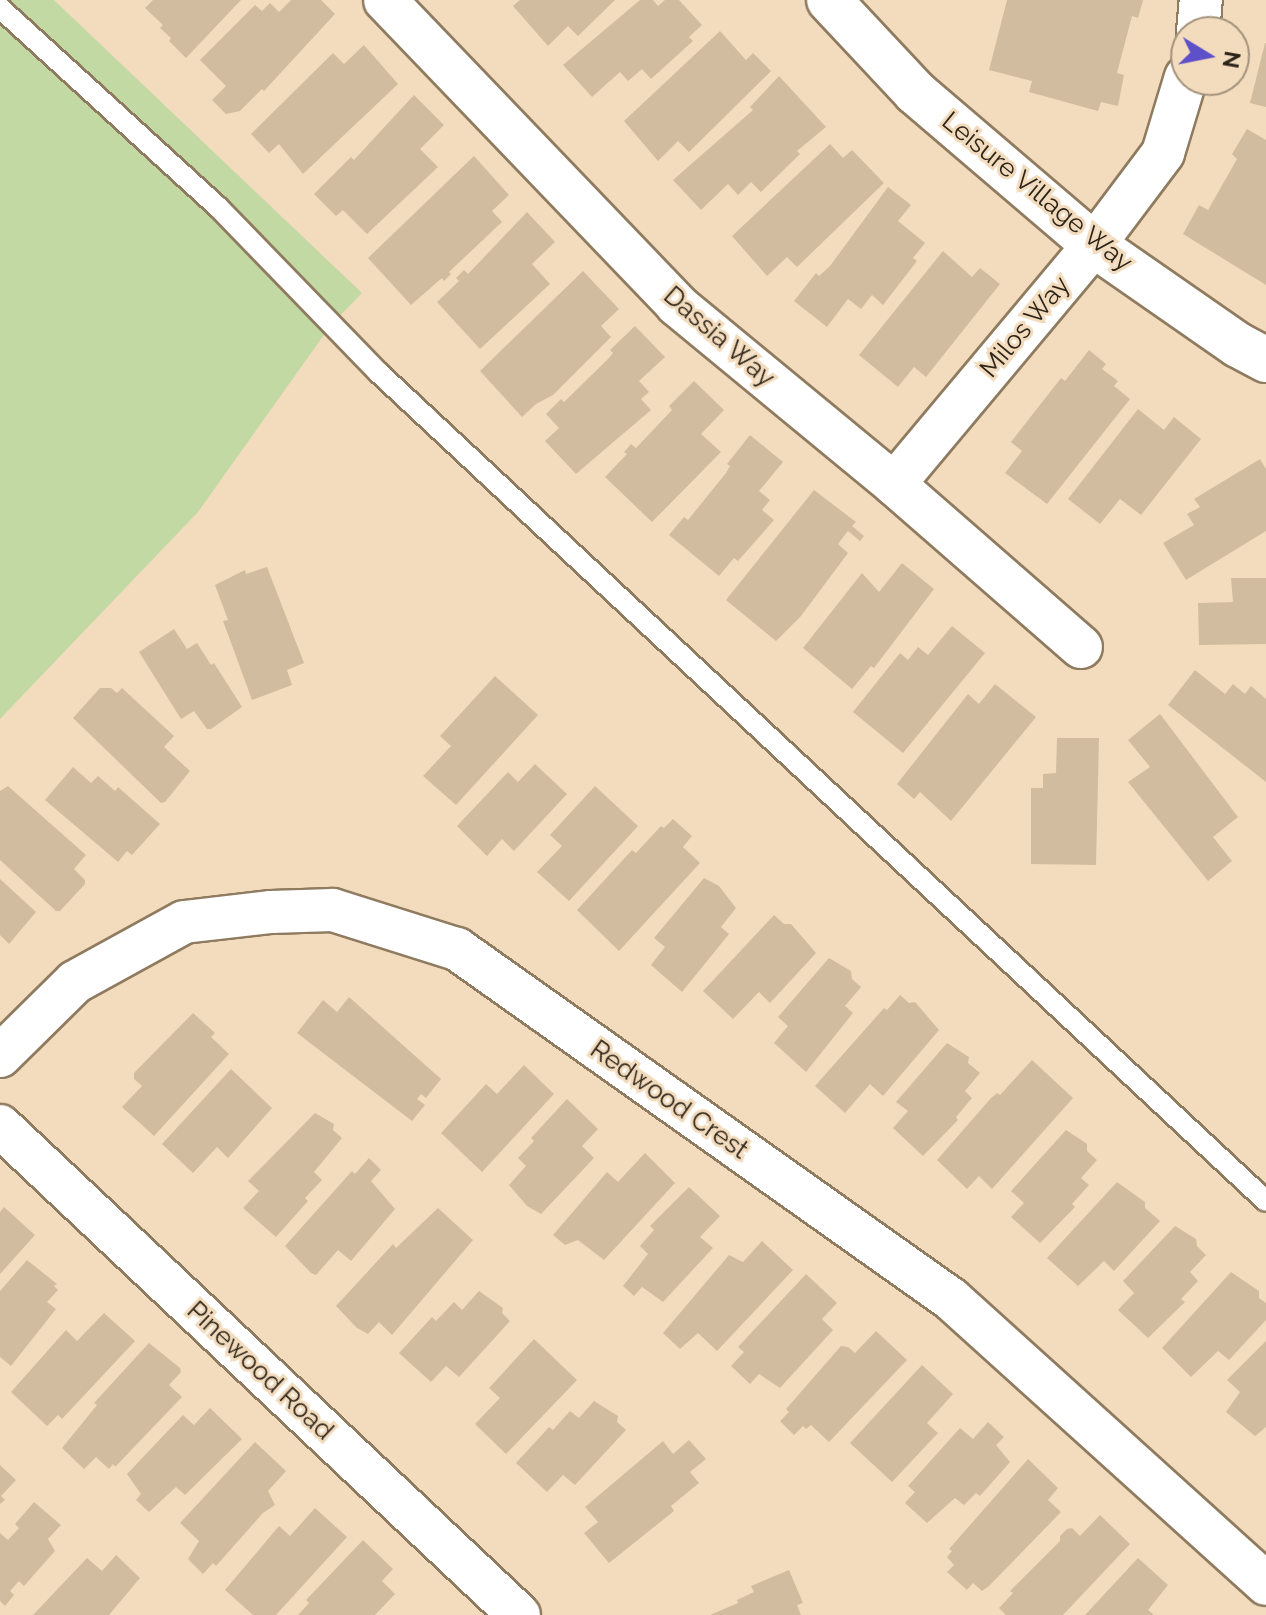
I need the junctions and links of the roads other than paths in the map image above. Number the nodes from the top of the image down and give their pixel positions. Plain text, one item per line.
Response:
1 (385, 0) edge
2 (829, 0) edge
3 (0, 8) edge
4 (1180, 96) edge
5 (1094, 245) junction
6 (1266, 360) edge
7 (894, 484) junction
8 (1081, 647) dead end
9 (0, 1056) edge
10 (0, 1126) edge
11 (1266, 1201) edge
12 (1266, 1584) edge
13 (519, 1615) edge

1 - 7 street, Dassia Way
2 - 5 street, Leisure Village Way
3 - 11 lane
4 - 5 street, Milos Way
5 - 6 street, Leisure Village Way
5 - 7 street, Milos Way
7 - 8 street, Dassia Way
9 - 12 street, Redwood Crest
10 - 13 street, Pinewood Road

